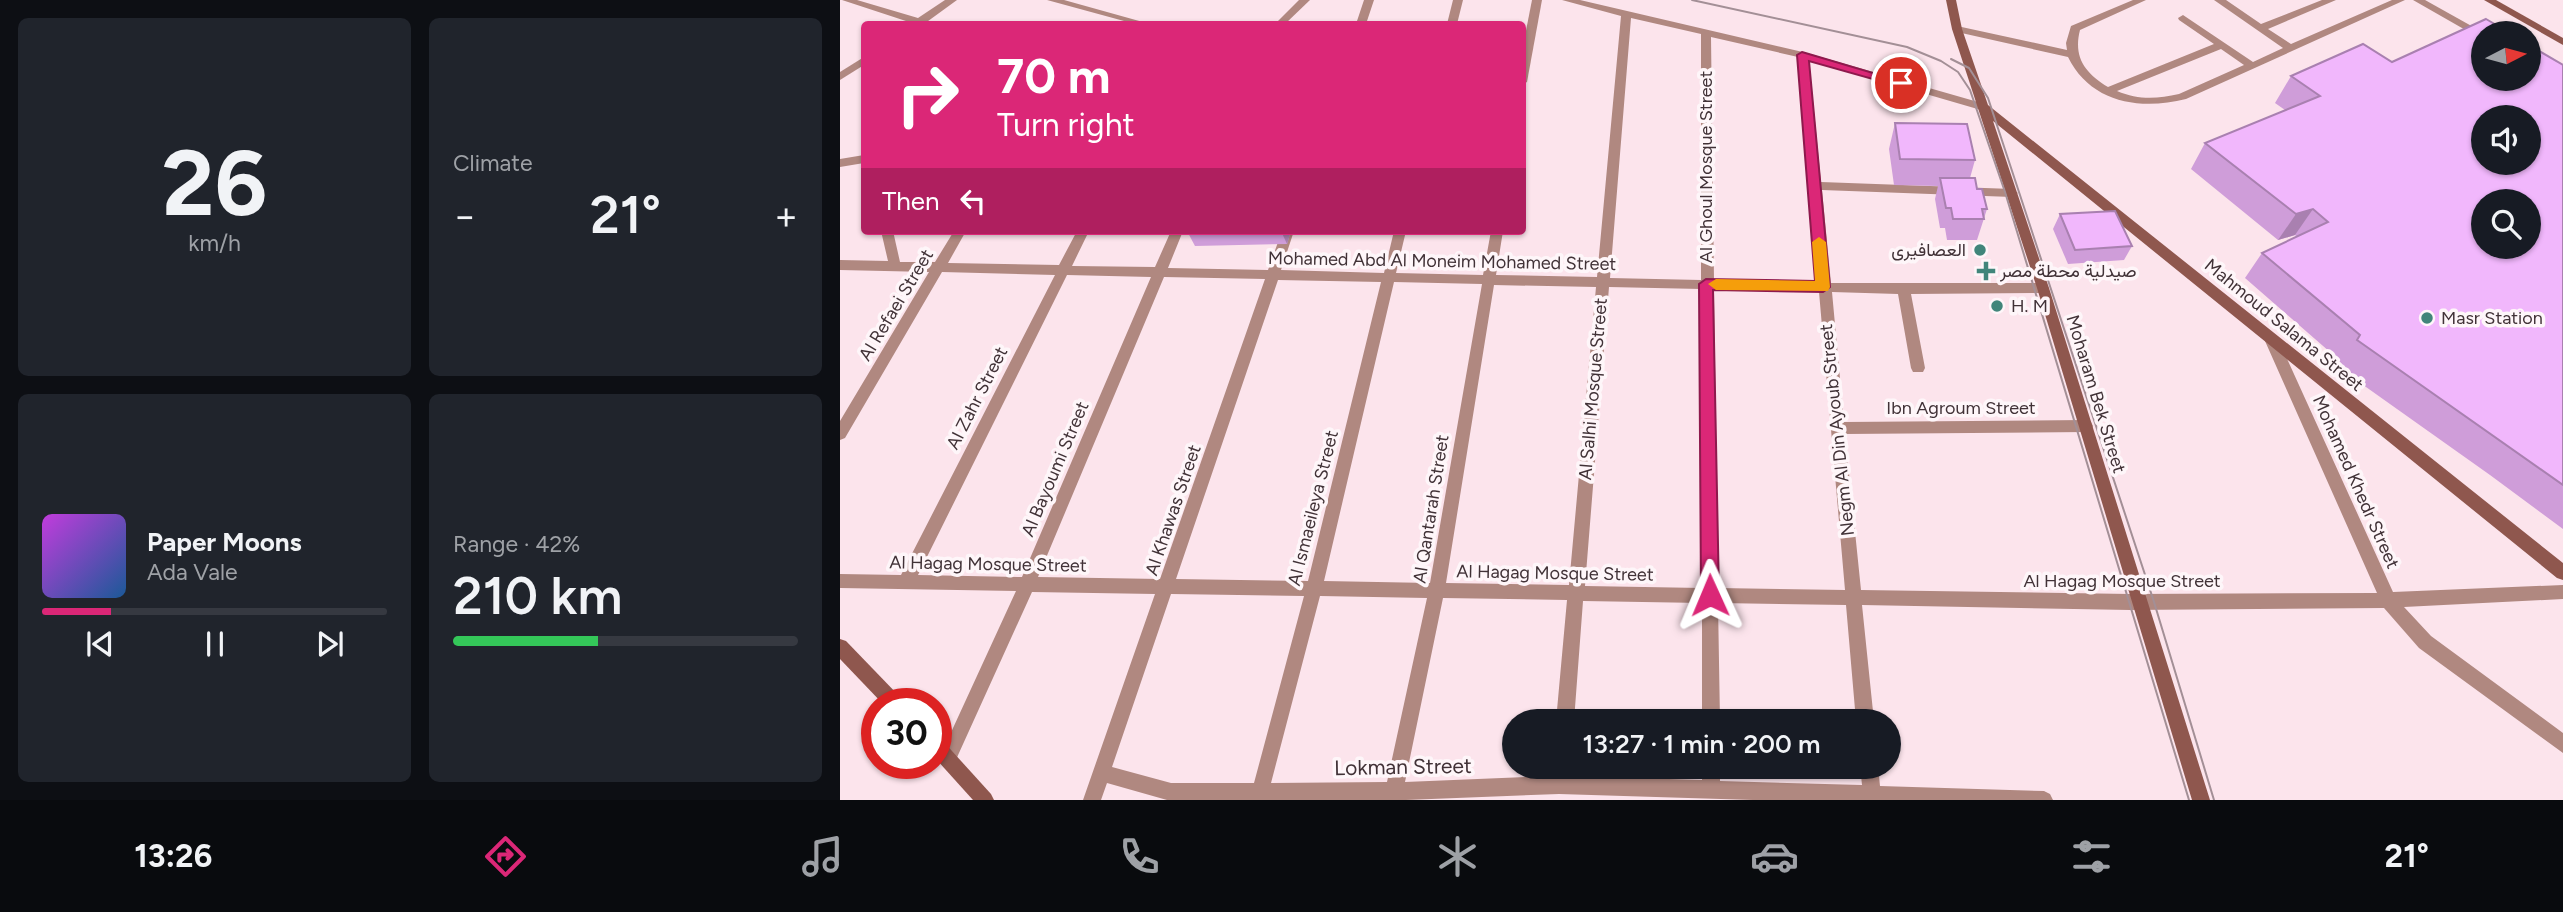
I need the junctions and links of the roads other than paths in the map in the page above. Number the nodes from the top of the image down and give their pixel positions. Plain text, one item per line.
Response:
1 (847, 0) edge
2 (952, 0) edge
3 (1052, 0) edge
4 (1305, 0) edge
5 (1369, 0) edge
6 (1458, 0) edge
7 (1537, 0) edge
8 (1567, 0) edge
9 (1951, 0) edge
10 (2141, 0) edge
11 (2219, 0) edge
12 (2331, 0) edge
13 (2400, 0) edge
14 (2418, 0) edge
15 (2489, 0) edge
16 (1626, 15) junction
17 (2183, 18) dead end
18 (912, 21) edge
19 (921, 21) edge
20 (1133, 21) edge
21 (1283, 21) edge
22 (1362, 21) edge
23 (1453, 21) edge
24 (2260, 28) junction
25 (1957, 29) junction
26 (2471, 30) edge
27 (1706, 33) junction
28 (2563, 42) edge
29 (2221, 45) junction
30 (2291, 49) junction
31 (2071, 54) junction
32 (1802, 55) junction
33 (1526, 60) edge
34 (861, 62) edge
35 (2252, 66) junction
36 (840, 76) edge
37 (2105, 92) junction
38 (1982, 106) junction
39 (861, 160) edge
40 (840, 163) edge
41 (1814, 186) junction
42 (2012, 193) junction
43 (888, 235) edge
44 (958, 235) edge
45 (1081, 235) edge
46 (1175, 235) edge
47 (1287, 235) edge
48 (1399, 235) edge
49 (1496, 235) edge
50 (840, 265) edge
51 (895, 266) junction
52 (939, 267) junction
53 (1063, 270) junction
54 (1159, 272) junction
55 (1273, 275) junction
56 (1389, 277) junction
57 (1488, 279) junction
58 (1602, 282) junction
59 (1706, 284) junction
60 (1823, 287) junction
61 (2043, 288) junction
62 (1904, 289) junction
63 (2272, 341) junction
64 (1919, 368) dead end
65 (2086, 426) junction
66 (1836, 428) junction
67 (840, 433) edge
68 (2563, 573) edge
69 (840, 581) edge
70 (906, 582) junction
71 (1027, 584) junction
72 (1167, 586) junction
73 (1314, 589) junction
74 (1437, 591) junction
75 (2563, 592) edge
76 (1576, 593) junction
77 (1710, 595) junction
78 (1853, 598) junction
79 (2388, 600) junction
80 (2141, 602) junction
81 (840, 647) edge
82 (880, 688) edge
83 (1566, 709) edge
84 (1711, 709) edge
85 (1864, 709) edge
86 (952, 732) edge
87 (2563, 744) edge
88 (952, 763) edge
89 (1102, 773) junction
90 (1560, 779) edge
91 (1711, 779) edge
92 (1870, 779) edge
93 (1559, 785) junction
94 (1711, 790) junction
95 (1260, 792) junction
96 (1668, 794) edge
97 (1871, 794) junction
98 (1396, 795) edge
99 (985, 800) edge
100 (1092, 800) edge
101 (2044, 800) edge
102 (2201, 800) edge

1 - 18 street
2 - 19 street
3 - 20 street
4 - 21 street
5 - 22 street
6 - 23 street
7 - 33 street
8 - 16 street
9 - 25 main road, Moharam Bek Street
10 - 31 street
11 - 24 street
12 - 24 street
13 - 30 street
14 - 26 street
15 - 28 main road
16 - 27 street
16 - 58 street, Al Salhi Mosque Street
17 - 29 street
24 - 30 street
25 - 31 street
25 - 38 main road, Moharam Bek Street
27 - 32 street
27 - 59 street, Al Ghoul Mosque Street
29 - 35 street
29 - 37 street
30 - 35 street
31 - 37 street
32 - 38 street
32 - 41 street, Negm Al Din Ayoub Street
34 - 36 street
35 - 37 street
38 - 42 main road, Moharam Bek Street
38 - 63 main road, Mahmoud Salama Street
39 - 40 street
41 - 42 street
41 - 60 street, Negm Al Din Ayoub Street
42 - 61 main road, Moharam Bek Street
43 - 51 street
44 - 52 street, Al Refaei Street
45 - 53 street, Al Zahr Street
46 - 54 street, Al Bayoumi Street
47 - 55 street, Al Khawas Street
48 - 56 street, Al Ismaeileya Street
49 - 57 street, Al Qantarah Street
50 - 51 street, Mohamed Abd Al Moneim Mohamed Street
51 - 52 street, Mohamed Abd Al Moneim Mohamed Street
52 - 53 street, Mohamed Abd Al Moneim Mohamed Street
52 - 67 street, Al Refaei Street
53 - 54 street, Mohamed Abd Al Moneim Mohamed Street
53 - 70 street, Al Zahr Street
54 - 55 street, Mohamed Abd Al Moneim Mohamed Street
54 - 71 street, Al Bayoumi Street
55 - 56 street, Mohamed Abd Al Moneim Mohamed Street
55 - 72 street, Al Khawas Street
56 - 57 street, Mohamed Abd Al Moneim Mohamed Street
56 - 73 street, Al Ismaeileya Street
57 - 58 street, Mohamed Abd Al Moneim Mohamed Street
57 - 74 street, Al Qantarah Street
58 - 59 street, Mohamed Abd Al Moneim Mohamed Street
58 - 76 street, Al Salhi Mosque Street
59 - 60 street, Mohamed Abd Al Moneim Mohamed Street
59 - 77 street, Al Ghoul Mosque Street
60 - 62 street, Mohamed Abd Al Moneim Mohamed Street
60 - 66 street, Negm Al Din Ayoub Street
61 - 62 street, Mohamed Abd Al Moneim Mohamed Street
61 - 65 main road, Moharam Bek Street
62 - 64 street
63 - 68 main road, Mahmoud Salama Street
63 - 79 street, Mohamed Khedr Street
65 - 66 street, Ibn Agroum Street
65 - 80 main road, Moharam Bek Street
66 - 78 street, Negm Al Din Ayoub Street
69 - 70 street, Al Hagag Mosque Street
70 - 71 street, Al Hagag Mosque Street
71 - 72 street, Al Hagag Mosque Street
71 - 86 street, Al Bayoumi Street
72 - 73 street, Al Hagag Mosque Street
72 - 89 street, Al Khawas Street
73 - 74 street, Al Hagag Mosque Street
73 - 95 street, Al Ismaeileya Street
74 - 76 street, Al Hagag Mosque Street
74 - 98 street, Al Qantarah Street
75 - 79 street, Al Hagag Mosque Street
76 - 77 street, Al Hagag Mosque Street
76 - 83 street, Al Salhi Mosque Street
77 - 78 street, Al Hagag Mosque Street
77 - 84 street, Al Ghoul Mosque Street
78 - 80 street, Al Hagag Mosque Street
78 - 85 street, Negm Al Din Ayoub Street
79 - 80 street, Al Hagag Mosque Street
79 - 87 street, Mohamed Khedr Street
80 - 102 main road, Moharam Bek Street
81 - 82 main road
88 - 99 main road
89 - 95 street, Lokman Street
89 - 100 street, Al Khawas Street
90 - 93 street
91 - 94 street
92 - 97 street
93 - 96 street, Lokman Street
93 - 98 street, Lokman Street
94 - 96 street, Lokman Street
94 - 97 street, Lokman Street
95 - 98 street, Lokman Street
97 - 101 street, Lokman Street

